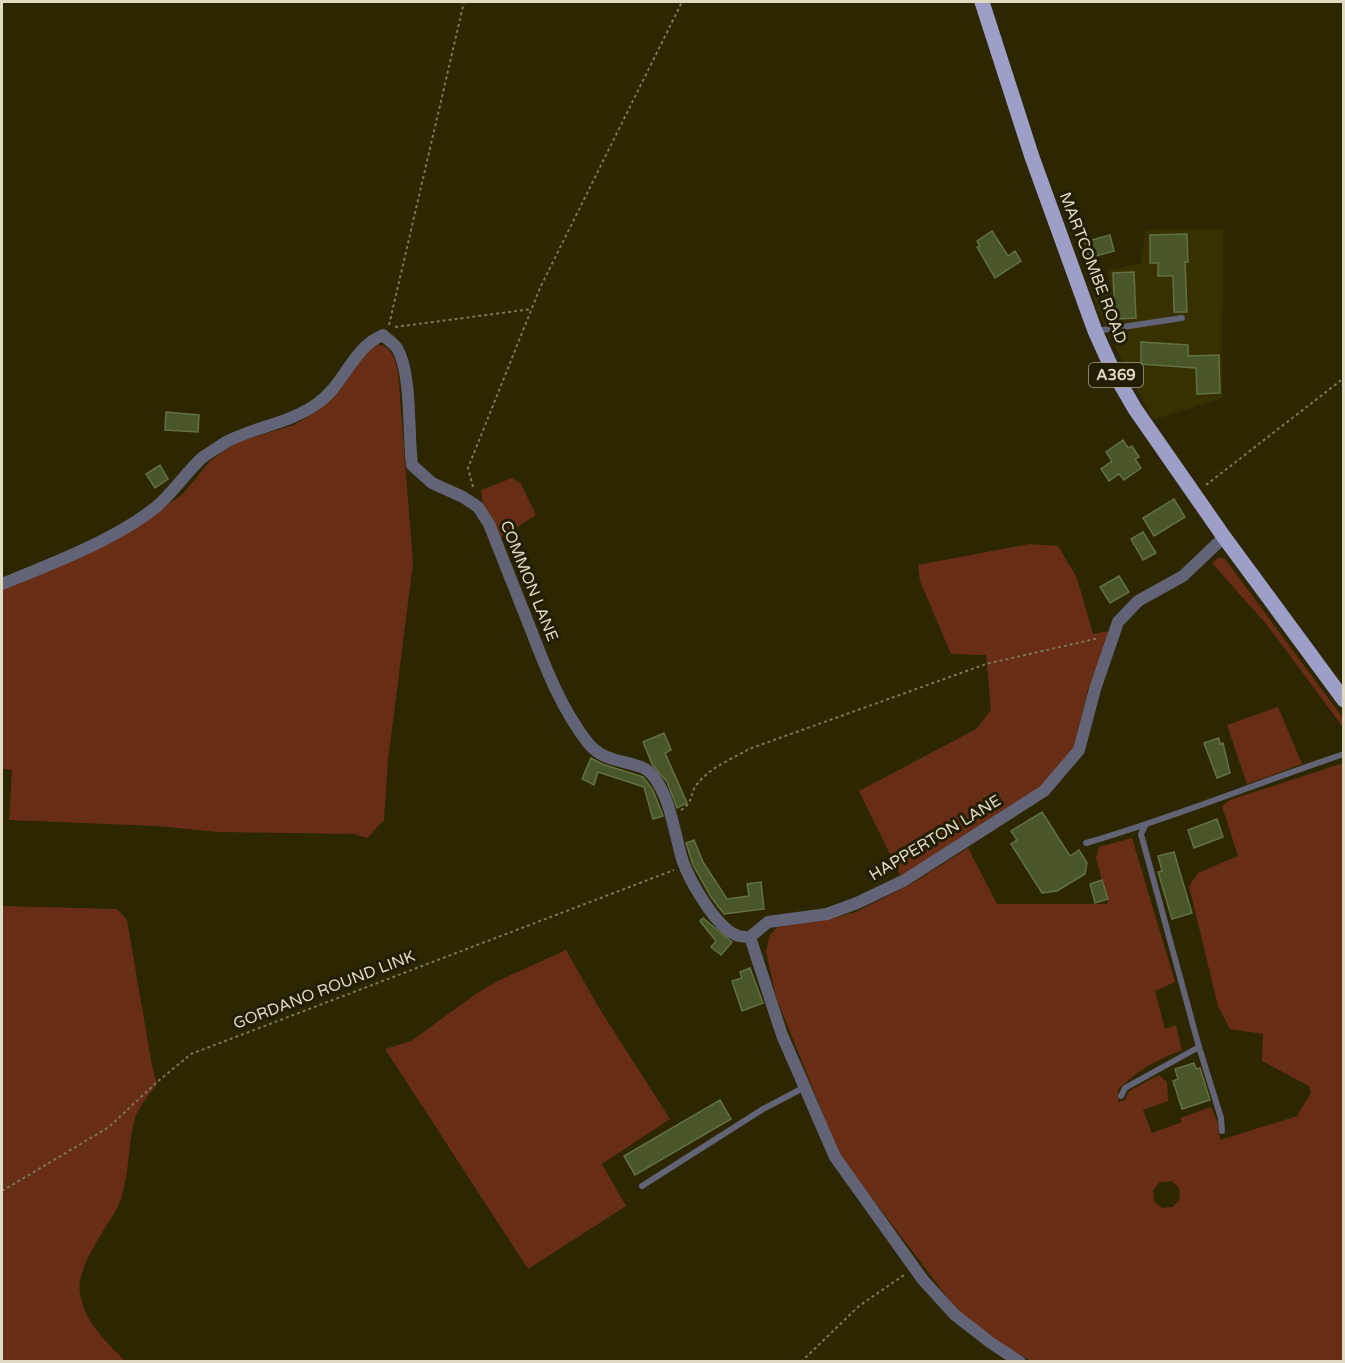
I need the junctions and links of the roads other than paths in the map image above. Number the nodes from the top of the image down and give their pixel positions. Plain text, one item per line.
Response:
1 (982, 2) edge
2 (1182, 318) dead end
3 (1095, 331) junction
4 (1224, 537) junction
5 (2, 584) edge
6 (1344, 700) edge
7 (1344, 754) edge
8 (1145, 826) junction
9 (1086, 843) dead end
10 (750, 937) junction
11 (1199, 1047) junction
12 (804, 1087) junction
13 (1121, 1096) dead end
14 (1222, 1131) dead end
15 (642, 1186) dead end
16 (1020, 1362) edge

1 - 3 main road, MARTCOMBE ROAD / A369
2 - 3 lane
3 - 4 main road, MARTCOMBE ROAD / A369
4 - 6 main road, MARTCOMBE ROAD / A369
4 - 10 street, HAPPERTON LANE
5 - 10 street, COMMON LANE
7 - 8 lane
8 - 9 lane
8 - 11 lane
10 - 12 street
11 - 13 lane
11 - 14 lane
12 - 15 lane
12 - 16 street

